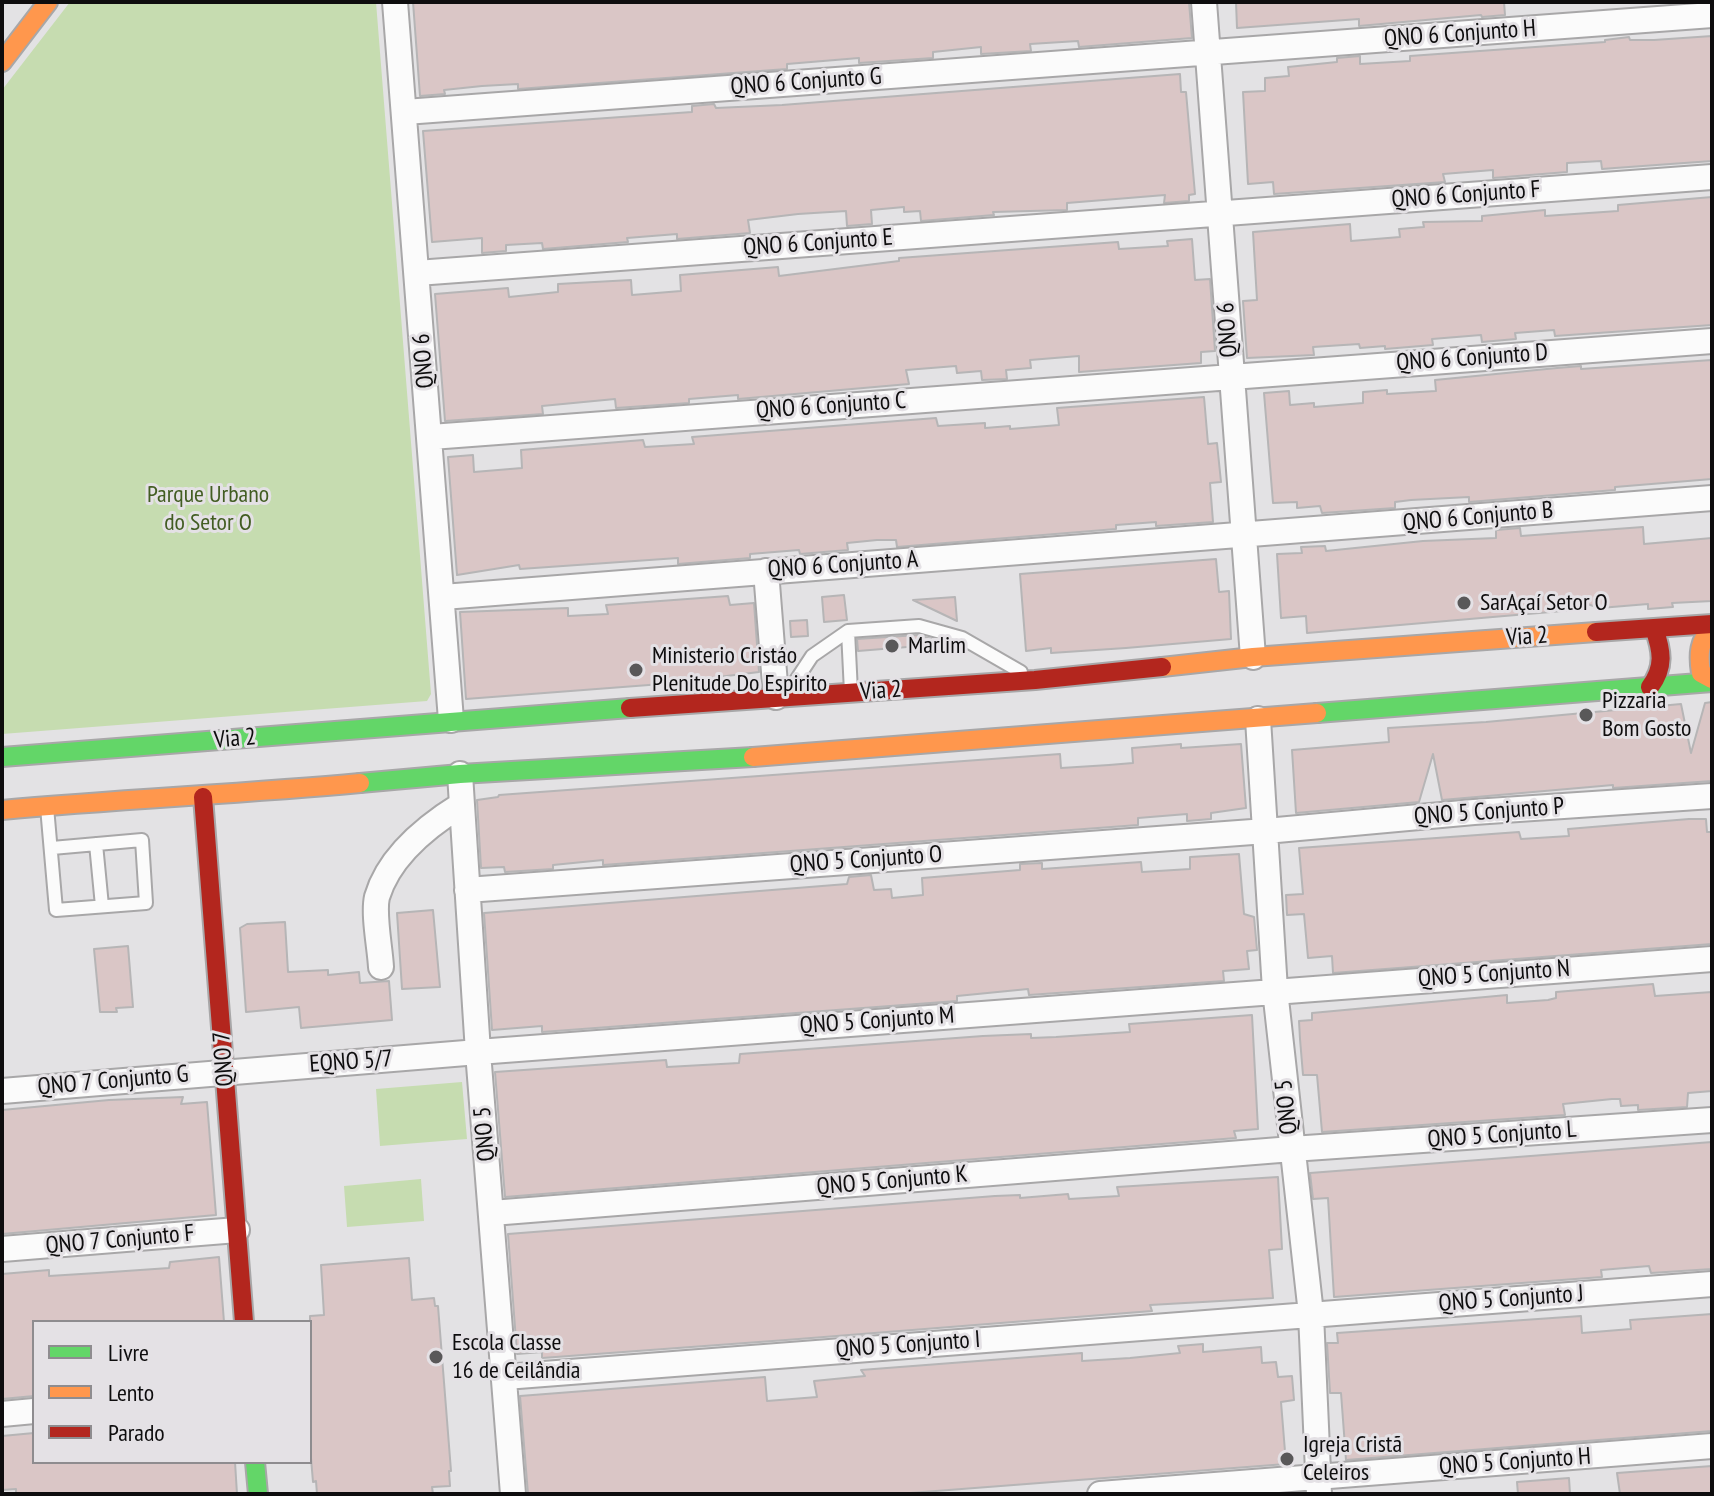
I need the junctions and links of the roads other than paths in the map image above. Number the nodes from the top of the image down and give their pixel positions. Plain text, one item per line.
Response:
1 (48, 2) edge
2 (395, 2) edge
3 (1204, 2) edge
4 (1712, 15) edge
5 (1207, 52) junction
6 (2, 62) edge
7 (405, 112) junction
8 (1712, 177) edge
9 (1219, 213) junction
10 (417, 273) junction
11 (1712, 341) edge
12 (1232, 376) junction
13 (431, 437) junction
14 (1712, 498) edge
15 (1244, 535) junction
16 (766, 571) junction
17 (443, 597) junction
18 (1712, 626) edge
19 (1654, 628) junction
20 (848, 631) junction
21 (1253, 657) junction
22 (1035, 680) junction
23 (1712, 681) edge
24 (1650, 687) junction
25 (857, 693) junction
26 (781, 697) junction
27 (811, 697) junction
28 (856, 714) dead end
29 (1258, 719) junction
30 (451, 720) junction
31 (99, 750) junction
32 (813, 753) junction
33 (2, 757) edge
34 (460, 774) junction
35 (1712, 796) edge
36 (203, 797) junction
37 (104, 801) junction
38 (461, 805) junction
39 (47, 806) junction
40 (2, 810) edge
41 (1266, 831) junction
42 (96, 844) junction
43 (52, 848) junction
44 (467, 890) junction
45 (102, 906) junction
46 (1712, 959) edge
47 (381, 967) dead end
48 (1275, 990) junction
49 (478, 1052) junction
50 (225, 1071) junction
51 (2, 1091) edge
52 (1712, 1120) edge
53 (1292, 1149) junction
54 (492, 1213) junction
55 (237, 1230) junction
56 (2, 1249) edge
57 (1712, 1284) edge
58 (1311, 1314) junction
59 (244, 1320) edge
60 (505, 1377) junction
61 (32, 1411) edge
62 (2, 1414) edge
63 (1712, 1446) edge
64 (255, 1464) edge
65 (1318, 1486) edge
66 (258, 1494) edge
67 (513, 1494) edge
68 (1100, 1494) edge

1 - 6 main road
2 - 7 street, QNO 6
3 - 5 street, QNO 6
4 - 5 street, QNO 6 Conjunto H
5 - 7 street, QNO 6 Conjunto G
5 - 9 street, QNO 6
7 - 10 street, QNO 6
8 - 9 street, QNO 6 Conjunto F
9 - 10 street, QNO 6 Conjunto E
9 - 12 street, QNO 6
10 - 13 street, QNO 6
11 - 12 street, QNO 6 Conjunto D
12 - 13 street, QNO 6 Conjunto C
12 - 15 street, QNO 6
13 - 17 street, QNO 6
14 - 15 street, QNO 6 Conjunto B
15 - 16 street, QNO 6 Conjunto A
15 - 21 street, QNO 6
16 - 17 street, QNO 6 Conjunto A
16 - 26 street
17 - 30 street, QNO 6
18 - 19 main road, Via 2
18 - 23 main road
19 - 21 main road, Via 2
19 - 24 main road
20 - 22 lane
20 - 25 lane
20 - 26 lane
21 - 22 main road, Via 2
22 - 25 main road, Via 2
23 - 24 main road
24 - 29 main road
25 - 27 main road, Via 2
25 - 28 main road
26 - 27 main road, Via 2
26 - 30 main road, Via 2
27 - 32 main road
29 - 32 main road
29 - 41 street, QNO 5
30 - 31 main road, Via 2
31 - 33 main road, Via 2
31 - 37 main road
32 - 34 main road
34 - 36 main road
34 - 38 street, QNO 5
35 - 41 street, QNO 5 Conjunto P
36 - 37 main road
36 - 50 main road, QNO 7
37 - 39 main road
38 - 44 street, QNO 5
38 - 47 street
39 - 40 main road
39 - 43 lane
41 - 44 street, QNO 5 Conjunto O
41 - 48 street, QNO 5
42 - 43 lane
42 - 45 lane
42 - 45 lane
43 - 45 lane
44 - 49 street, QNO 5
46 - 48 street, QNO 5 Conjunto N
48 - 49 street, QNO 5 Conjunto M
48 - 53 street, QNO 5
49 - 50 street, EQNO 5/7
49 - 54 street, QNO 5
50 - 51 street, QNO 7 Conjunto G
50 - 55 main road, QNO 7
52 - 53 street, QNO 5 Conjunto L
53 - 54 street, QNO 5 Conjunto K
53 - 58 street, QNO 5
54 - 60 street, QNO 5
55 - 56 street, QNO 7 Conjunto F
55 - 59 main road, QNO 7
57 - 58 street, QNO 5 Conjunto J
58 - 60 street, QNO 5 Conjunto I
58 - 65 street, QNO 5
60 - 67 street, QNO 5
61 - 62 street
63 - 65 street, QNO 5 Conjunto H
64 - 66 main road
65 - 68 street, QNO 5 Conjunto H

